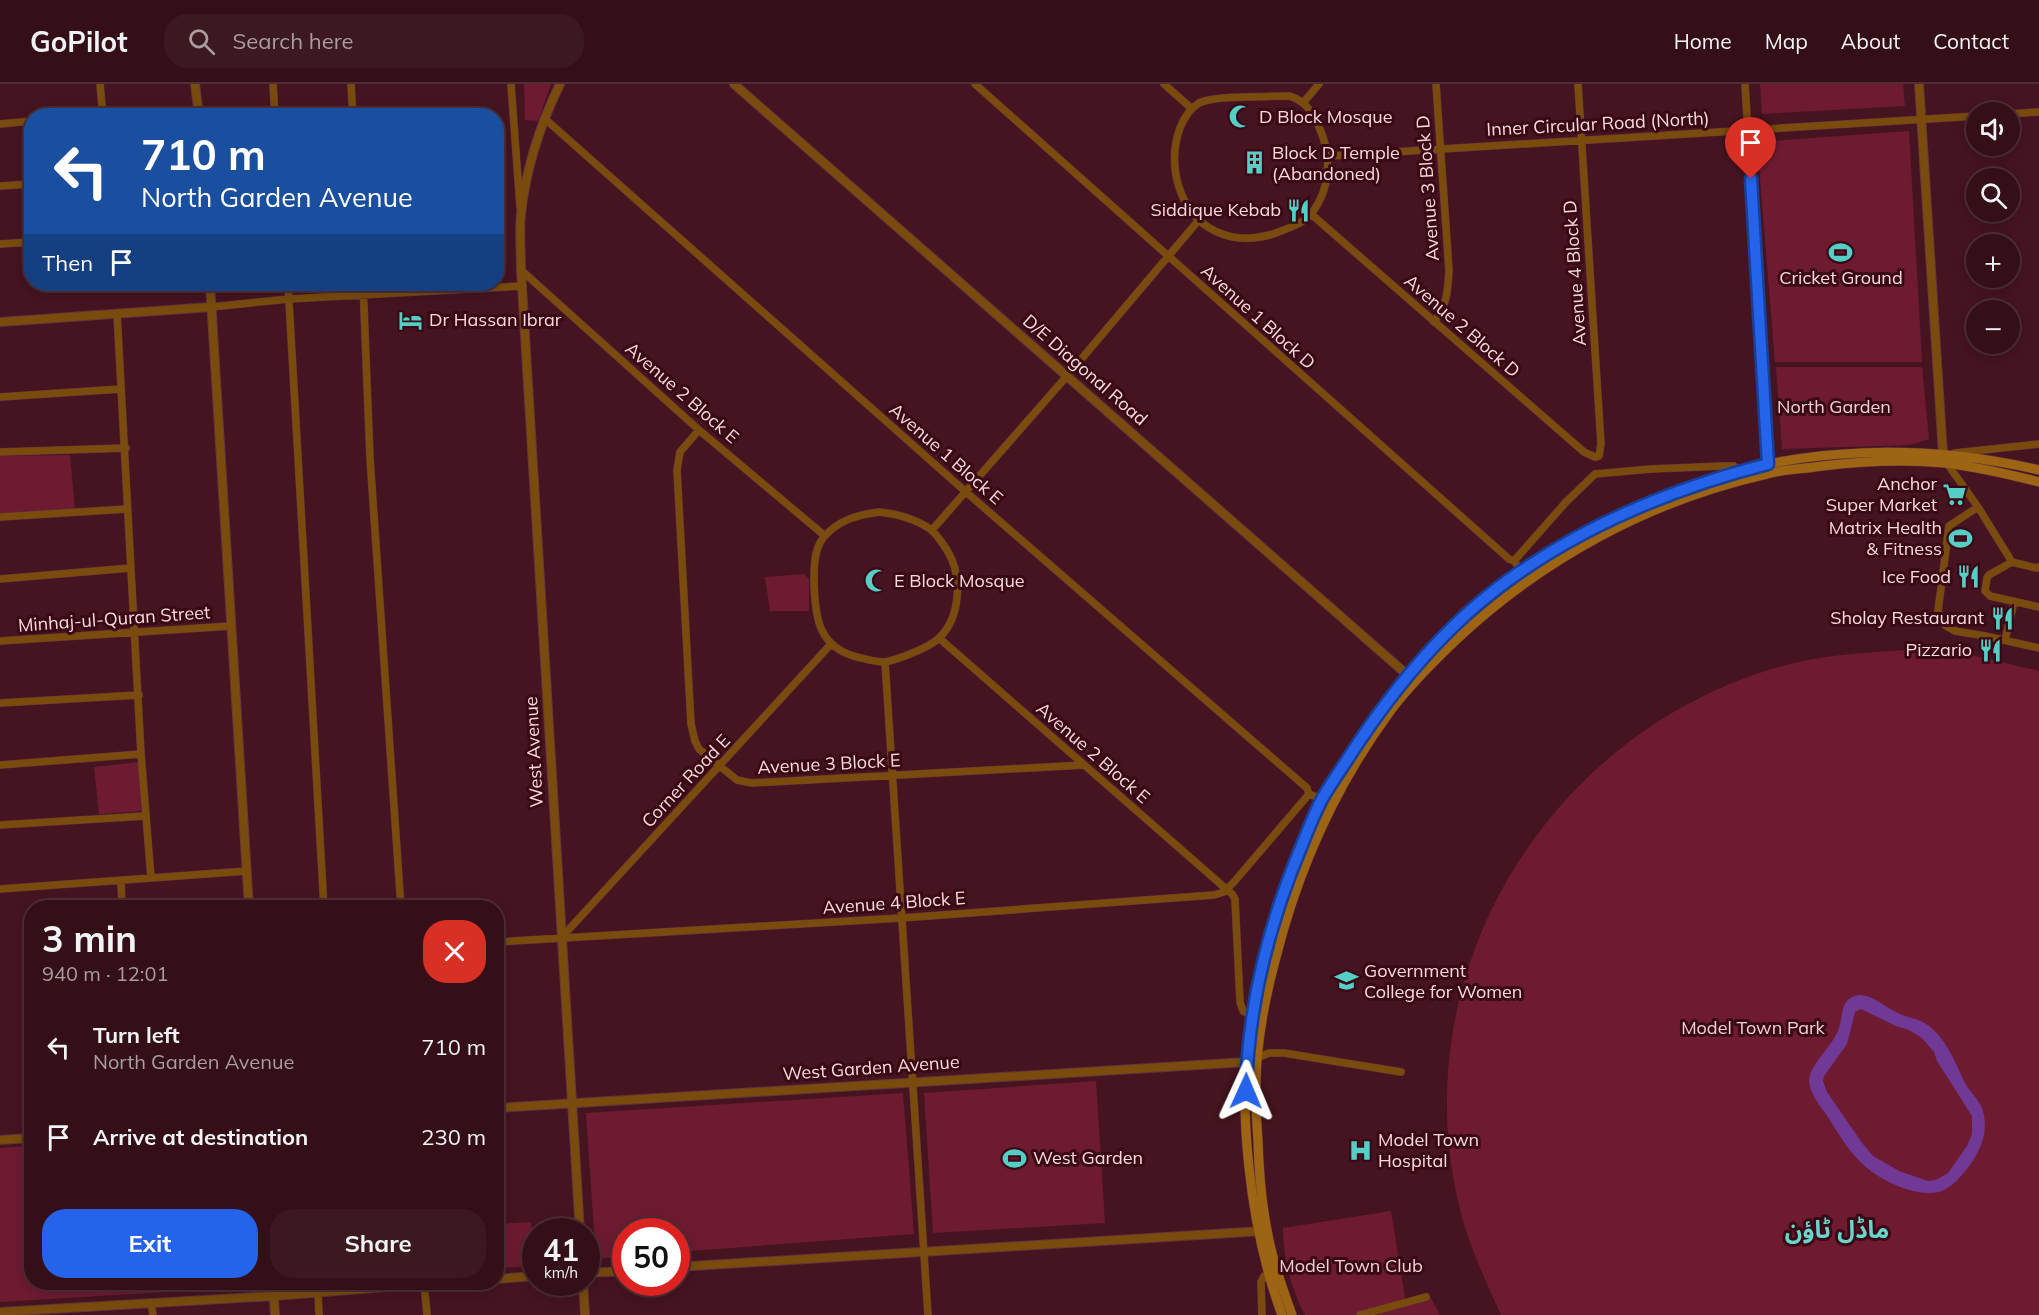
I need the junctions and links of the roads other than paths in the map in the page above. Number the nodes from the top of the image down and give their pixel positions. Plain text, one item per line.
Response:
1 (100, 84) edge
2 (195, 84) edge
3 (273, 84) edge
4 (351, 84) edge
5 (511, 84) edge
6 (560, 84) edge
7 (734, 84) edge
8 (975, 84) edge
9 (1164, 84) edge
10 (1319, 84) edge
11 (1436, 84) edge
12 (1578, 84) edge
13 (1745, 84) edge
14 (1919, 84) edge
15 (1302, 103) junction
16 (102, 108) edge
17 (198, 108) edge
18 (274, 108) edge
19 (352, 108) edge
20 (1191, 108) junction
21 (2039, 112) edge
22 (2020, 113) edge
23 (1966, 117) edge
24 (544, 118) junction
25 (1921, 120) junction
26 (24, 122) edge
27 (0, 124) edge
28 (1748, 131) junction
29 (1582, 140) junction
30 (1441, 148) junction
31 (1329, 156) junction
32 (24, 184) edge
33 (0, 186) edge
34 (1311, 214) junction
35 (521, 215) junction
36 (1198, 221) junction
37 (24, 242) edge
38 (0, 244) edge
39 (1167, 256) junction
40 (521, 270) junction
41 (522, 286) junction
42 (504, 287) edge
43 (211, 291) edge
44 (288, 291) edge
45 (364, 291) edge
46 (434, 291) edge
47 (364, 295) junction
48 (289, 298) junction
49 (212, 307) junction
50 (117, 313) junction
51 (0, 322) edge
52 (1434, 322) junction
53 (1067, 376) junction
54 (121, 389) junction
55 (0, 397) edge
56 (699, 430) junction
57 (2039, 444) edge
58 (126, 448) junction
59 (0, 452) edge
60 (1595, 457) junction
61 (1945, 459) junction
62 (1769, 468) junction
63 (2039, 470) edge
64 (1738, 471) junction
65 (1599, 473) junction
66 (2039, 482) edge
67 (966, 492) junction
68 (1978, 507) junction
69 (127, 509) junction
70 (0, 517) edge
71 (932, 530) junction
72 (825, 536) junction
73 (1514, 561) junction
74 (2012, 562) junction
75 (132, 568) junction
76 (2038, 569) edge
77 (1521, 571) junction
78 (0, 579) edge
79 (1528, 580) junction
80 (2014, 602) junction
81 (2039, 607) edge
82 (231, 626) junction
83 (135, 631) junction
84 (939, 638) junction
85 (2005, 640) junction
86 (0, 641) edge
87 (831, 644) junction
88 (2039, 648) edge
89 (885, 662) junction
90 (1411, 679) junction
91 (139, 695) junction
92 (0, 704) edge
93 (141, 754) junction
94 (0, 765) edge
95 (720, 765) junction
96 (1083, 765) junction
97 (893, 776) junction
98 (1309, 794) junction
99 (1322, 799) junction
100 (1332, 803) junction
101 (145, 816) junction
102 (0, 825) edge
103 (247, 871) junction
104 (151, 878) junction
105 (120, 880) junction
106 (0, 889) edge
107 (1227, 889) junction
108 (121, 900) edge
109 (249, 900) edge
110 (324, 900) edge
111 (400, 900) edge
112 (901, 918) junction
113 (561, 938) junction
114 (504, 942) edge
115 (1251, 1015) junction
116 (1257, 1058) junction
117 (1247, 1062) junction
118 (1401, 1072) dead end
119 (913, 1082) junction
120 (573, 1103) junction
121 (504, 1107) edge
122 (24, 1138) edge
123 (0, 1140) edge
124 (579, 1218) edge
125 (1262, 1231) junction
126 (924, 1252) junction
127 (690, 1267) edge
128 (1268, 1276) junction
129 (522, 1277) edge
130 (504, 1278) edge
131 (274, 1290) edge
132 (342, 1290) edge
133 (425, 1290) edge
134 (318, 1292) junction
135 (274, 1296) junction
136 (584, 1296) edge
137 (1426, 1297) dead end
138 (151, 1303) junction
139 (0, 1312) edge
140 (46, 1312) edge
141 (153, 1315) edge
142 (275, 1315) edge
143 (319, 1315) edge
144 (427, 1315) edge
145 (585, 1315) edge
146 (928, 1315) edge
147 (1262, 1315) edge
148 (1282, 1315) edge
149 (1292, 1315) edge
150 (1360, 1315) edge

1 - 16 street
2 - 17 street
3 - 18 street
4 - 19 street
5 - 35 street
6 - 24 street, West Avenue
7 - 53 street, D/E Diagonal Road
8 - 39 street, Avenue 1 Block D
9 - 20 street
10 - 15 street
11 - 30 street, Avenue 3 Block D
12 - 29 street, Avenue 4 Block D
13 - 28 street
14 - 25 street
15 - 20 street
15 - 31 street
20 - 36 street
21 - 22 street
23 - 25 street, Inner Circular Road (North)
24 - 35 street, West Avenue
24 - 67 street, Avenue 1 Block E
25 - 28 street, Inner Circular Road (North)
25 - 61 street
26 - 27 street
28 - 29 street, Inner Circular Road (North)
28 - 62 street
29 - 30 street, Inner Circular Road (North)
29 - 60 street, Avenue 4 Block D
30 - 31 street, Inner Circular Road (North)
30 - 52 street, Avenue 3 Block D
31 - 34 street
32 - 33 street
34 - 36 street
34 - 52 street, Avenue 2 Block D
35 - 40 street, West Avenue
36 - 39 street
37 - 38 street
39 - 53 street
39 - 73 street, Avenue 1 Block D
40 - 41 street, West Avenue
40 - 56 street, Avenue 2 Block E
41 - 42 street
41 - 113 street, West Avenue
43 - 49 street
44 - 48 street
45 - 47 street
46 - 47 street
47 - 48 street
47 - 111 street
48 - 49 street
48 - 110 street
49 - 50 street
49 - 82 street
50 - 51 street
50 - 54 street
52 - 60 street, Avenue 2 Block D
53 - 67 street
53 - 90 street, D/E Diagonal Road
54 - 55 street
54 - 58 street
56 - 72 street, Avenue 2 Block E
56 - 95 street, Avenue 3 Block E
57 - 61 street
58 - 59 street
58 - 69 street
60 - 65 street
61 - 62 main road
61 - 63 main road
61 - 66 main road
61 - 68 street
62 - 64 main road
62 - 79 main road
64 - 65 street
64 - 77 main road
65 - 73 street
67 - 71 street
67 - 98 street, Avenue 1 Block E
68 - 74 street
68 - 85 street
69 - 70 street
69 - 75 street
71 - 72 street
71 - 84 street
72 - 87 street
73 - 77 street, Avenue 1 Block D
74 - 76 street
74 - 80 street
75 - 78 street
75 - 83 street
77 - 79 street, Avenue 1 Block D
77 - 90 main road
79 - 90 main road
80 - 81 street
80 - 85 street
82 - 83 street, Minhaj-ul-Quran Street
82 - 103 street
83 - 86 street, Minhaj-ul-Quran Street
83 - 91 street
84 - 89 street
84 - 96 street, Avenue 2 Block E
85 - 88 street
87 - 89 street
87 - 95 street, Corner Road E
89 - 97 street
90 - 99 main road
90 - 100 main road
91 - 92 street
91 - 93 street
93 - 94 street
93 - 101 street
95 - 97 street, Avenue 3 Block E
95 - 113 street, Corner Road E
96 - 97 street, Avenue 3 Block E
96 - 107 street, Avenue 2 Block E
97 - 112 street
98 - 99 street, Avenue 1 Block E
98 - 107 street
99 - 100 street, Avenue 1 Block E
99 - 115 main road
100 - 116 main road
101 - 102 street
101 - 104 street
103 - 104 street
103 - 109 street
104 - 105 street
105 - 106 street
105 - 108 street
107 - 112 street, Avenue 4 Block E
107 - 115 street
112 - 113 street, Avenue 4 Block E
112 - 119 street
113 - 114 street, Avenue 4 Block E
113 - 120 street, West Avenue
115 - 117 main road
116 - 117 street, West Garden Avenue
116 - 118 street
116 - 125 main road
117 - 119 street, West Garden Avenue
117 - 125 main road
119 - 120 street, West Garden Avenue
119 - 126 street
120 - 121 street, West Garden Avenue
120 - 124 street, West Avenue
122 - 123 street
125 - 126 street
125 - 128 main road
125 - 149 main road
126 - 127 street
126 - 146 street
128 - 147 street
128 - 148 main road
129 - 130 street
131 - 135 street
132 - 134 street
133 - 144 street
134 - 135 street
134 - 143 street
135 - 138 street
135 - 142 street
136 - 145 street
137 - 150 street
138 - 140 street
138 - 141 street
139 - 140 street

